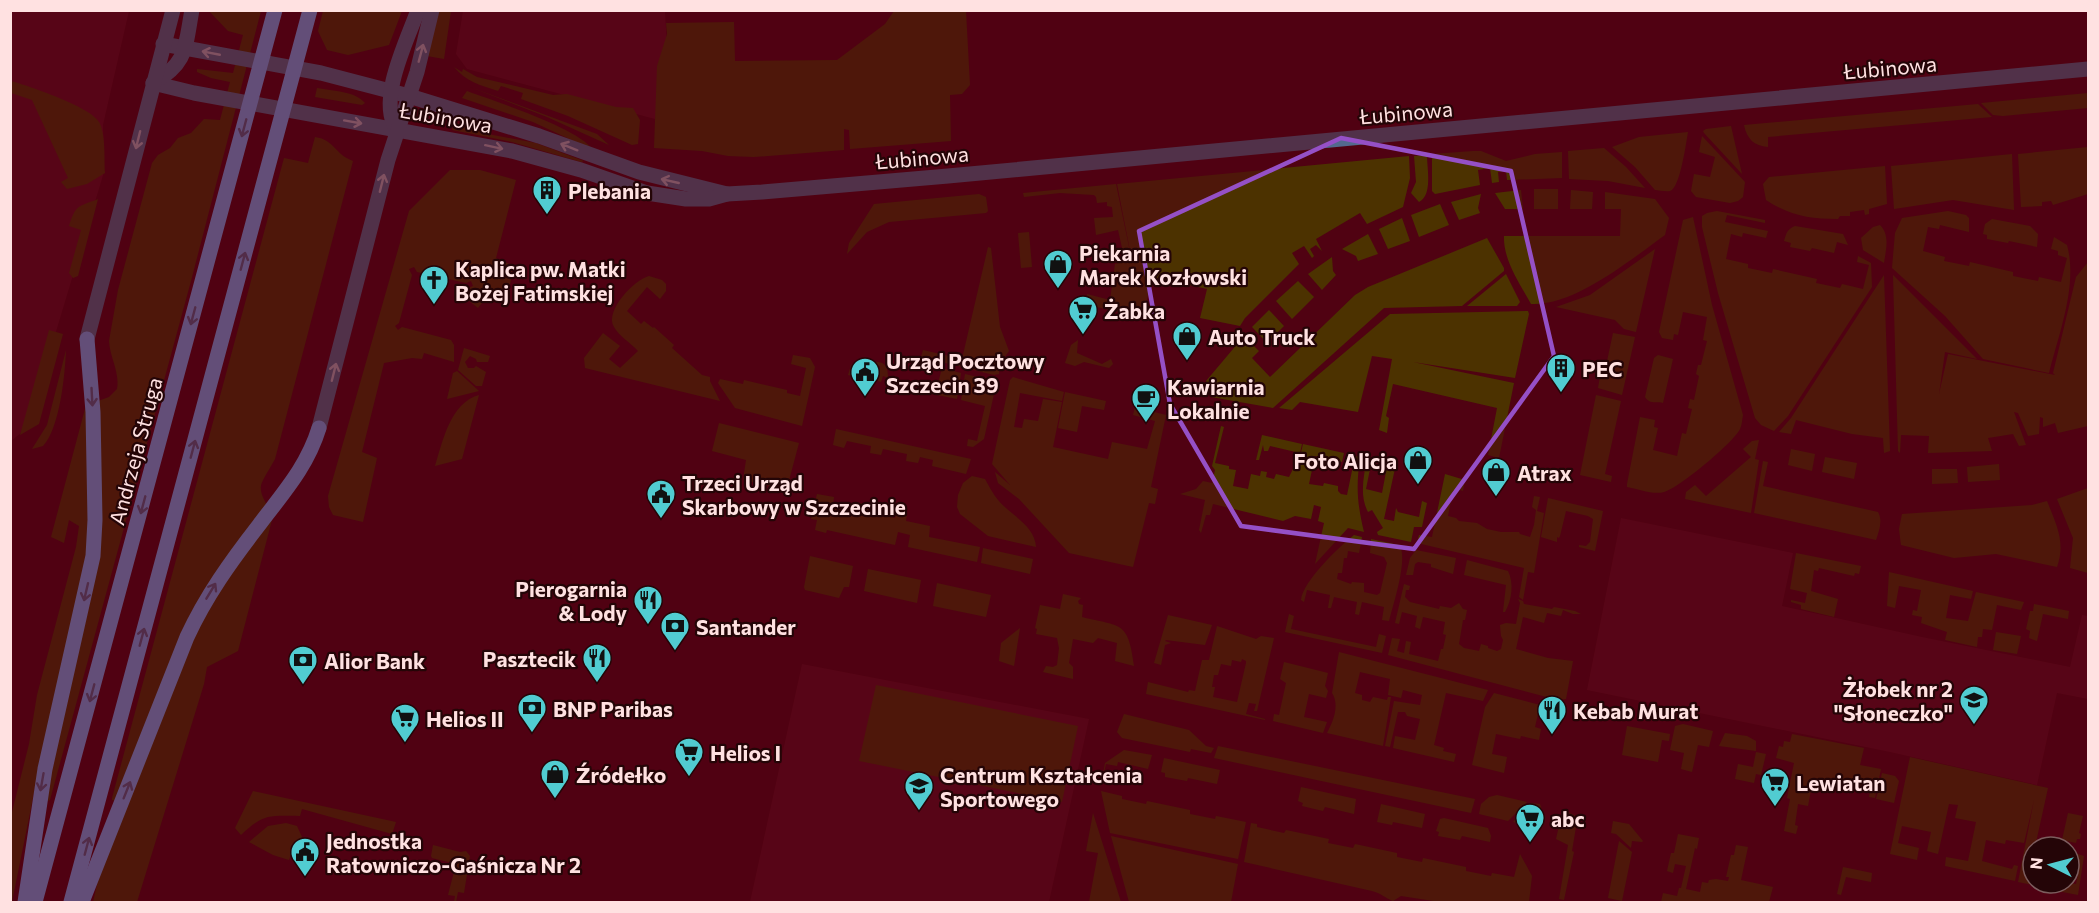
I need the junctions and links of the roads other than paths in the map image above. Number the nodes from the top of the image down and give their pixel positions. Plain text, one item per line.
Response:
1 (173, 10) edge
2 (192, 10) edge
3 (275, 10) edge
4 (310, 10) edge
5 (418, 10) edge
6 (432, 10) edge
7 (163, 44) junction
8 (185, 48) junction
9 (2088, 69) edge
10 (153, 83) junction
11 (390, 91) junction
12 (409, 96) junction
13 (396, 129) junction
14 (727, 194) junction
15 (87, 339) joint
16 (320, 428) joint
17 (25, 903) edge
18 (36, 903) edge
19 (71, 903) edge
20 (82, 903) edge

1 - 7 street
2 - 8 street
3 -> 18 main road, Andrzeja Struga
19 -> 4 main road
5 - 11 street
12 -> 6 street
7 - 8 street, Łubinowa
7 - 10 street
8 - 10 street
11 -> 8 street, Łubinowa
9 - 14 street, Łubinowa
10 -> 13 street, Łubinowa
10 -> 15 street
11 - 12 street, Łubinowa
11 - 13 street
12 - 13 street
14 -> 12 street, Łubinowa
13 -> 14 street, Łubinowa
16 -> 13 street
15 -> 17 main road
20 -> 16 main road

